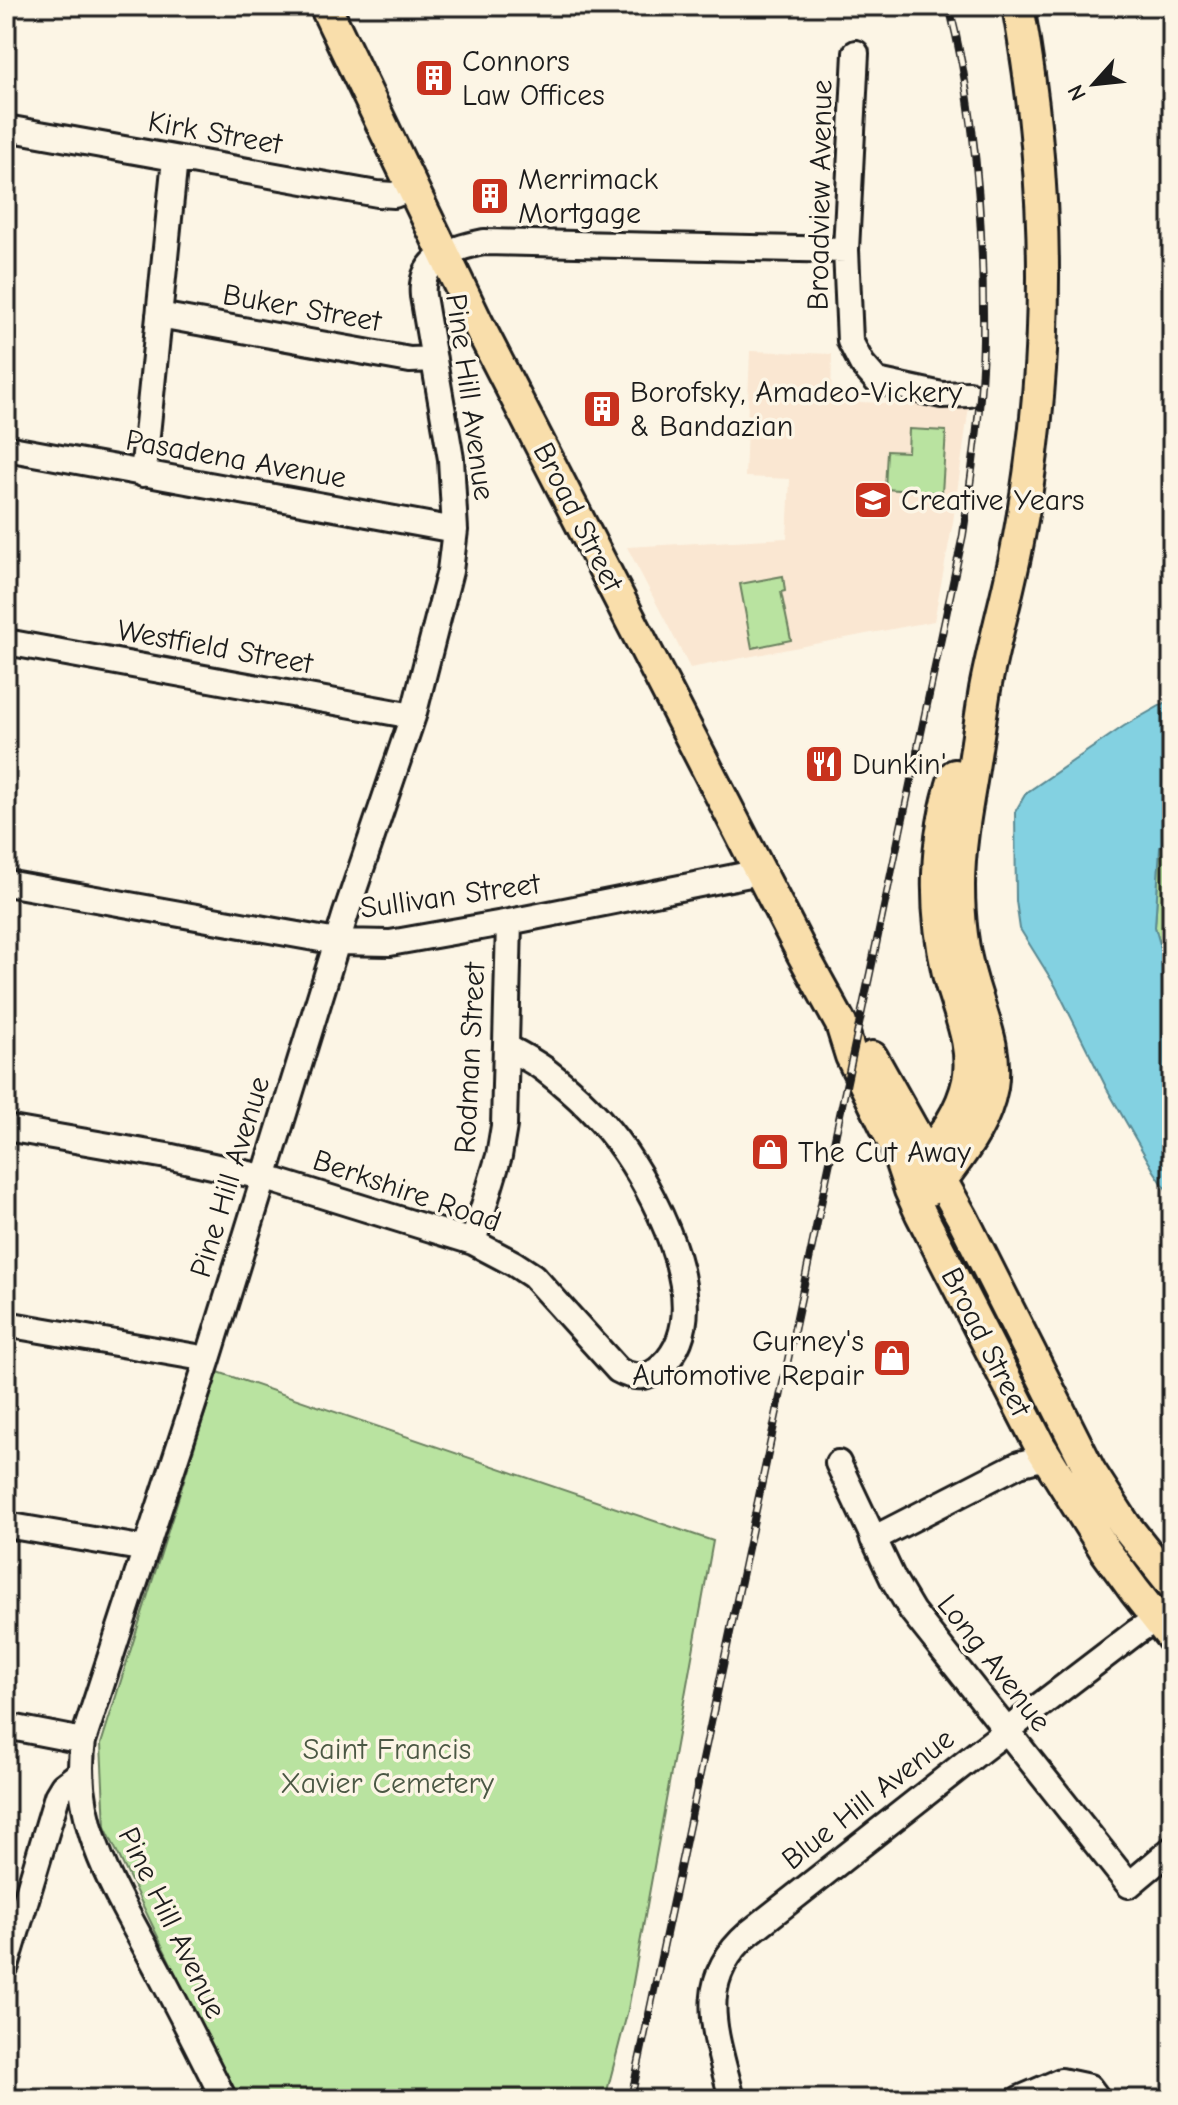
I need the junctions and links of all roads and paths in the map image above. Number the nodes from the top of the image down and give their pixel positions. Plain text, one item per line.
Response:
1 (325, 6) edge
2 (1018, 6) edge
3 (856, 53) dead end
4 (6, 128) edge
5 (175, 159) junction
6 (412, 188) junction
7 (846, 250) junction
8 (444, 255) junction
9 (159, 315) junction
10 (434, 359) junction
11 (969, 394) dead end
12 (6, 448) edge
13 (143, 474) junction
14 (455, 530) junction
15 (6, 642) edge
16 (986, 688) junction
17 (413, 716) junction
18 (760, 872) junction
19 (6, 883) edge
20 (509, 922) junction
21 (337, 942) junction
22 (841, 1024) junction
23 (507, 1047) junction
24 (966, 1088) junction
25 (896, 1099) junction
26 (6, 1128) edge
27 (934, 1168) junction
28 (263, 1177) junction
29 (908, 1185) junction
30 (473, 1242) junction
31 (6, 1324) edge
32 (208, 1359) junction
33 (1049, 1462) junction
34 (838, 1463) dead end
35 (6, 1525) edge
36 (873, 1539) junction
37 (146, 1549) junction
38 (1172, 1584) edge
39 (1167, 1622) edge
40 (6, 1726) edge
41 (1006, 1732) junction
42 (83, 1741) junction
43 (80, 1773) junction
44 (1172, 1849) edge
45 (6, 1966) edge
46 (737, 2098) edge
47 (224, 2099) edge
48 (1019, 2099) edge
49 (1098, 2099) edge

1 - 6 main road, Broad Street
2 - 16 main road
3 - 7 street, Broadview Avenue
4 - 5 street, Kirk Street
5 - 6 street, Kirk Street
5 - 9 street
6 - 8 main road, Broad Street
7 - 8 street
7 - 11 street, Broadview Avenue
8 - 10 street, Pine Hill Avenue
8 - 18 main road, Broad Street
9 - 10 street, Buker Street
9 - 13 street
10 - 14 street, Pine Hill Avenue
12 - 13 street, Pasadena Avenue
13 - 14 street, Pasadena Avenue
14 - 17 street, Pine Hill Avenue
15 - 17 street, Westfield Street
16 - 24 main road
16 - 27 main road
17 - 21 street, Pine Hill Avenue
18 - 20 street, Sullivan Street
18 - 22 main road, Broad Street
19 - 21 street, Sullivan Street
20 - 21 street, Sullivan Street
20 - 23 street, Rodman Street
21 - 28 street, Pine Hill Avenue
22 - 25 main road, Broad Street
22 - 29 main road, Broad Street
23 - 30 street, Rodman Street
23 - 30 street, Berkshire Road
24 - 25 main road
24 - 27 main road
25 - 27 main road, Broad Street
26 - 28 street, Berkshire Road
27 - 29 main road
27 - 38 main road, Broad Street
28 - 30 street, Berkshire Road
28 - 32 street, Pine Hill Avenue
29 - 33 main road, Broad Street
31 - 32 street
32 - 37 street, Pine Hill Avenue
33 - 36 street
33 - 39 main road, Broad Street
34 - 36 street, Long Avenue
35 - 37 street
36 - 41 street, Long Avenue
37 - 42 street, Pine Hill Avenue
39 - 41 street, Blue Hill Avenue
40 - 42 street
41 - 44 street, Long Avenue
41 - 46 street, Blue Hill Avenue
42 - 43 street, Pine Hill Avenue
43 - 45 street
43 - 47 street, Pine Hill Avenue
48 - 49 street

